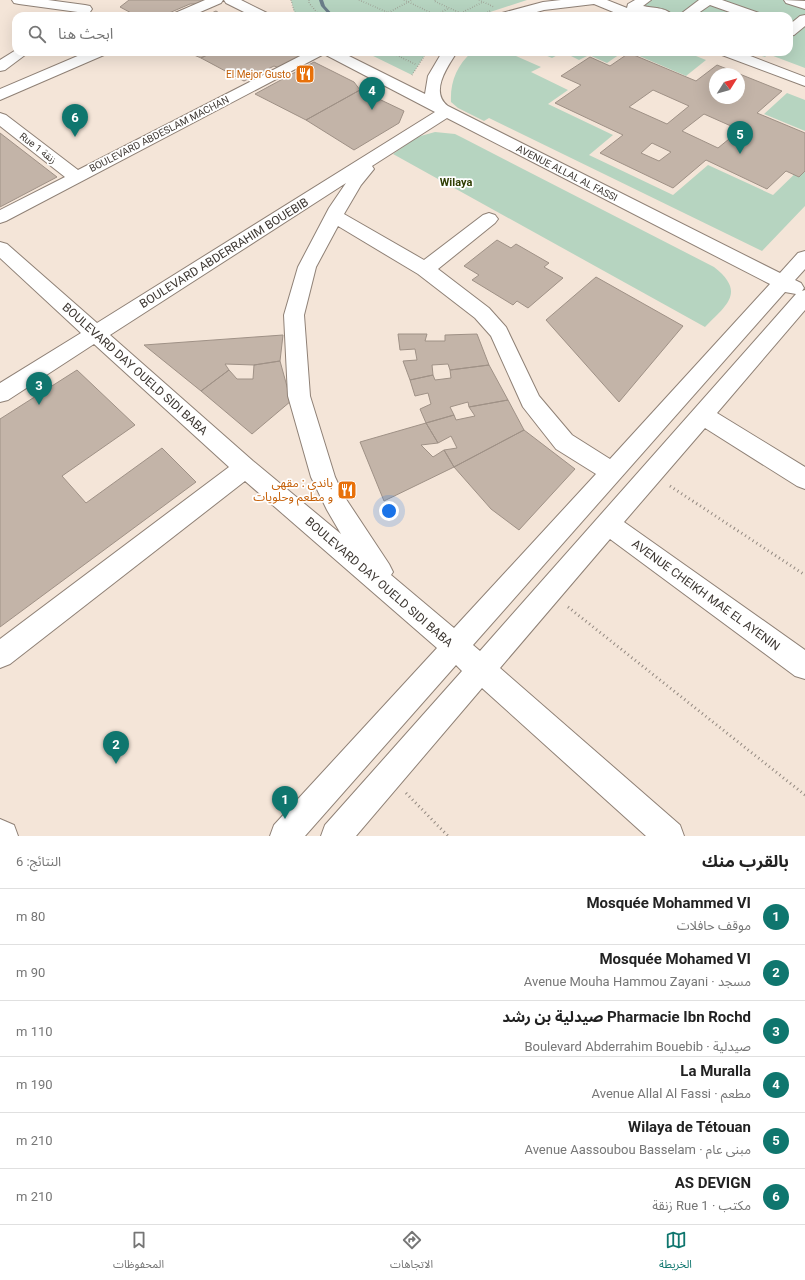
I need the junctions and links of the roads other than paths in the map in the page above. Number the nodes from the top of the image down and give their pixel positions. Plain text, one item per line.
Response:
1 (19, 0) edge
2 (98, 0) edge
3 (216, 0) edge
4 (231, 0) edge
5 (596, 0) edge
6 (644, 0) edge
7 (709, 0) edge
8 (791, 0) edge
9 (618, 3) edge
10 (805, 5) edge
11 (80, 12) edge
12 (189, 12) edge
13 (267, 12) edge
14 (503, 12) edge
15 (630, 12) edge
16 (647, 12) edge
17 (691, 12) edge
18 (743, 12) edge
19 (805, 19) edge
20 (794, 31) edge
21 (16, 56) edge
22 (90, 56) edge
23 (311, 56) edge
24 (338, 56) edge
25 (448, 56) edge
26 (737, 56) edge
27 (773, 56) edge
28 (0, 67) edge
29 (805, 68) edge
30 (805, 82) edge
31 (0, 95) edge
32 (446, 112) junction
33 (0, 118) edge
34 (374, 158) junction
35 (76, 177) junction
36 (334, 216) junction
37 (0, 217) edge
38 (489, 219) dead end
39 (2, 254) edge
40 (805, 257) edge
41 (425, 269) junction
42 (782, 282) junction
43 (805, 294) edge
44 (805, 297) edge
45 (97, 334) junction
46 (0, 394) edge
47 (702, 415) junction
48 (245, 468) junction
49 (612, 472) junction
50 (805, 479) edge
51 (608, 524) junction
52 (398, 596) junction
53 (455, 646) junction
54 (0, 655) edge
55 (805, 666) edge
56 (482, 669) junction
57 (0, 834) edge
58 (3, 836) edge
59 (285, 836) edge
60 (336, 836) edge
61 (669, 836) edge

1 - 11 street
2 - 11 street
3 - 12 street
4 - 13 street
5 - 9 street
5 - 14 street
6 - 16 street
7 - 17 street
7 - 18 street
8 - 10 street
9 - 15 street
19 - 20 street
21 - 28 street
22 - 31 street
23 - 35 street, BOULEVARD ABDESLAM MACHAN
24 - 32 street, AVENUE ALLAL AL FASSI
25 - 32 street
26 - 30 street
27 - 29 street
32 - 34 street, BOULEVARD ABDERRAHIM BOUEBIB
32 - 42 street, AVENUE ALLAL AL FASSI
33 - 35 street, Rue 1 زنقة
34 - 36 street
34 - 45 street, BOULEVARD ABDERRAHIM BOUEBIB
35 - 37 street, BOULEVARD ABDESLAM MACHAN
36 - 41 street
36 - 52 street
38 - 41 street
39 - 45 street, BOULEVARD DAY OUELD SIDI BABA
40 - 42 street
41 - 49 street
42 - 43 street, AVENUE ALLAL AL FASSI
42 - 49 street
44 - 47 street
45 - 46 street, BOULEVARD ABDERRAHIM BOUEBIB
45 - 48 street, BOULEVARD DAY OUELD SIDI BABA
47 - 50 street
47 - 51 street
48 - 52 street, BOULEVARD DAY OUELD SIDI BABA
48 - 54 street
49 - 53 street
51 - 55 street, AVENUE CHEIKH MAE EL AYENIN
51 - 56 street
52 - 53 street, BOULEVARD DAY OUELD SIDI BABA
53 - 56 street, BOULEVARD DAY OUELD SIDI BABA
53 - 59 street
56 - 60 street
56 - 61 street, BOULEVARD DAY OUELD SIDI BABA
57 - 58 street

